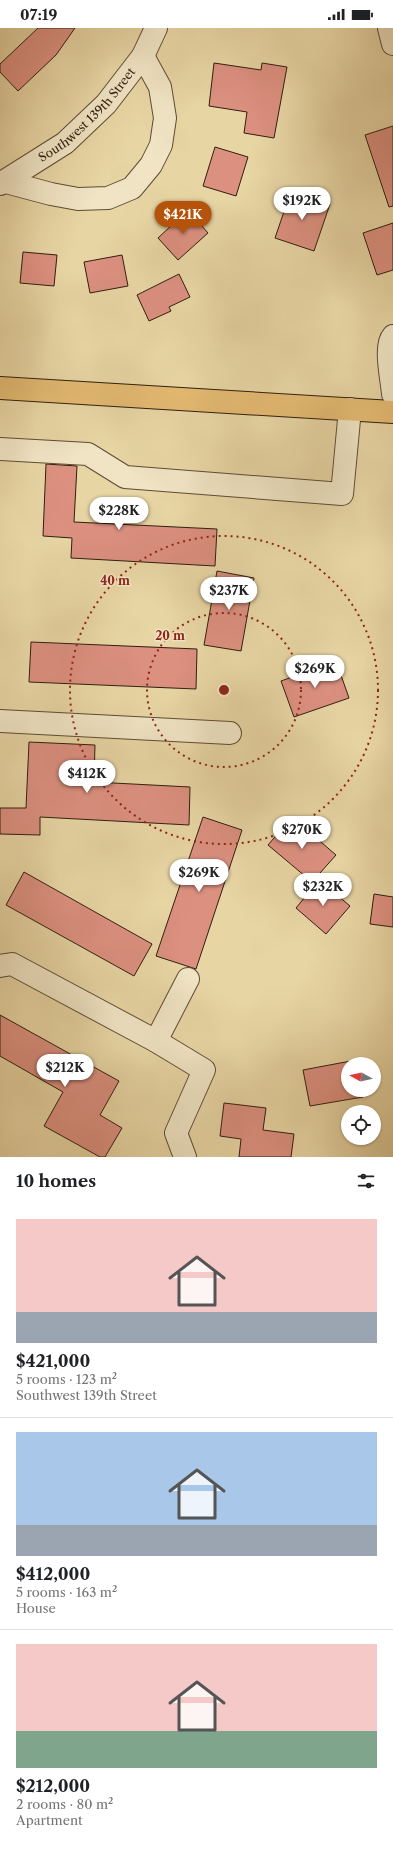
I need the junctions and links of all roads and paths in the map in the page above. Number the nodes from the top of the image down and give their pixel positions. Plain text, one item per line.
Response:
1 (156, 28) edge
2 (389, 28) edge
3 (393, 44) edge
4 (143, 56) junction
5 (3, 183) edge
6 (393, 336) edge
7 (0, 388) edge
8 (393, 394) edge
9 (350, 409) junction
10 (393, 412) edge
11 (0, 449) edge
12 (0, 721) edge
13 (230, 733) dead end
14 (0, 966) edge
15 (188, 979) dead end
16 (156, 1041) junction
17 (185, 1157) edge

1 - 4 street, Southwest 139th Street
2 - 3 street
4 - 5 street, Southwest 139th Street
4 - 5 street
6 - 8 street
7 - 9 main road
9 - 10 main road
9 - 11 street
12 - 13 street
14 - 16 street
15 - 16 street
16 - 17 street

